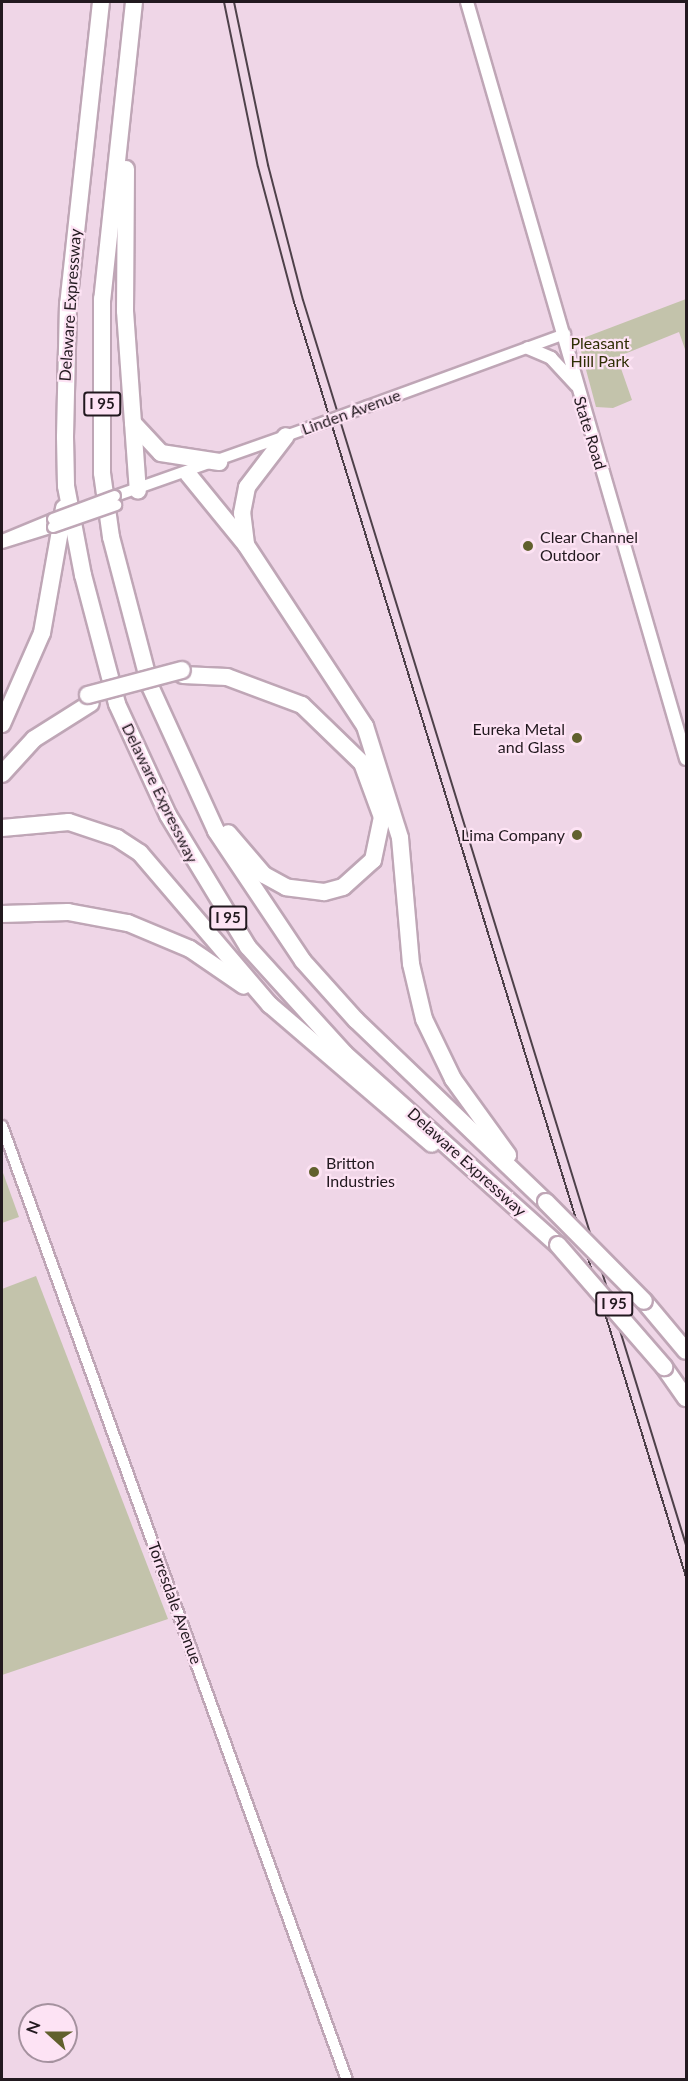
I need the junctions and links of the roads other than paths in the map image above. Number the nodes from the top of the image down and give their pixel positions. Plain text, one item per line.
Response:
1 (102, 2) edge
2 (134, 2) edge
3 (467, 2) edge
4 (127, 67) junction
5 (565, 334) junction
6 (528, 348) junction
7 (576, 385) junction
8 (133, 423) junction
9 (286, 436) junction
10 (219, 462) junction
11 (188, 474) junction
12 (66, 486) junction
13 (138, 491) junction
14 (2, 541) edge
15 (246, 545) junction
16 (182, 673) junction
17 (89, 699) junction
18 (2, 724) edge
19 (687, 759) edge
20 (2, 763) edge
21 (2, 774) edge
22 (196, 792) junction
23 (393, 803) junction
24 (2, 828) edge
25 (2, 914) edge
26 (270, 1005) junction
27 (2, 1126) edge
28 (542, 1198) junction
29 (554, 1240) junction
30 (687, 1351) edge
31 (687, 1398) edge
32 (347, 2079) edge

1 - 12 highway, Delaware Expressway / I 95
2 - 4 highway, Delaware Expressway / I 95
3 - 5 main road, State Road
4 - 8 highway
4 - 22 highway, Delaware Expressway / I 95
5 - 6 street, Linden Avenue
5 - 7 main road, State Road
6 - 7 main road
6 - 9 street, Linden Avenue, bridge
7 - 19 main road, State Road
8 - 10 highway
8 - 13 highway
9 - 10 street, Linden Avenue
9 - 15 highway
10 - 11 street, Linden Avenue
11 - 13 street, Linden Avenue
11 - 15 highway
12 - 18 highway
12 - 29 highway, Delaware Expressway / I 95
13 - 14 street, Linden Avenue, bridge
15 - 23 highway
16 - 17 highway, bridge
16 - 22 highway
16 - 23 highway
17 - 20 highway
17 - 21 highway
22 - 28 highway, Delaware Expressway / I 95
23 - 28 highway
24 - 26 highway
25 - 26 highway
26 - 29 highway
27 - 32 street, Torresdale Avenue
28 - 30 highway, Delaware Expressway / I 95, bridge
29 - 31 highway, Delaware Expressway / I 95, bridge

